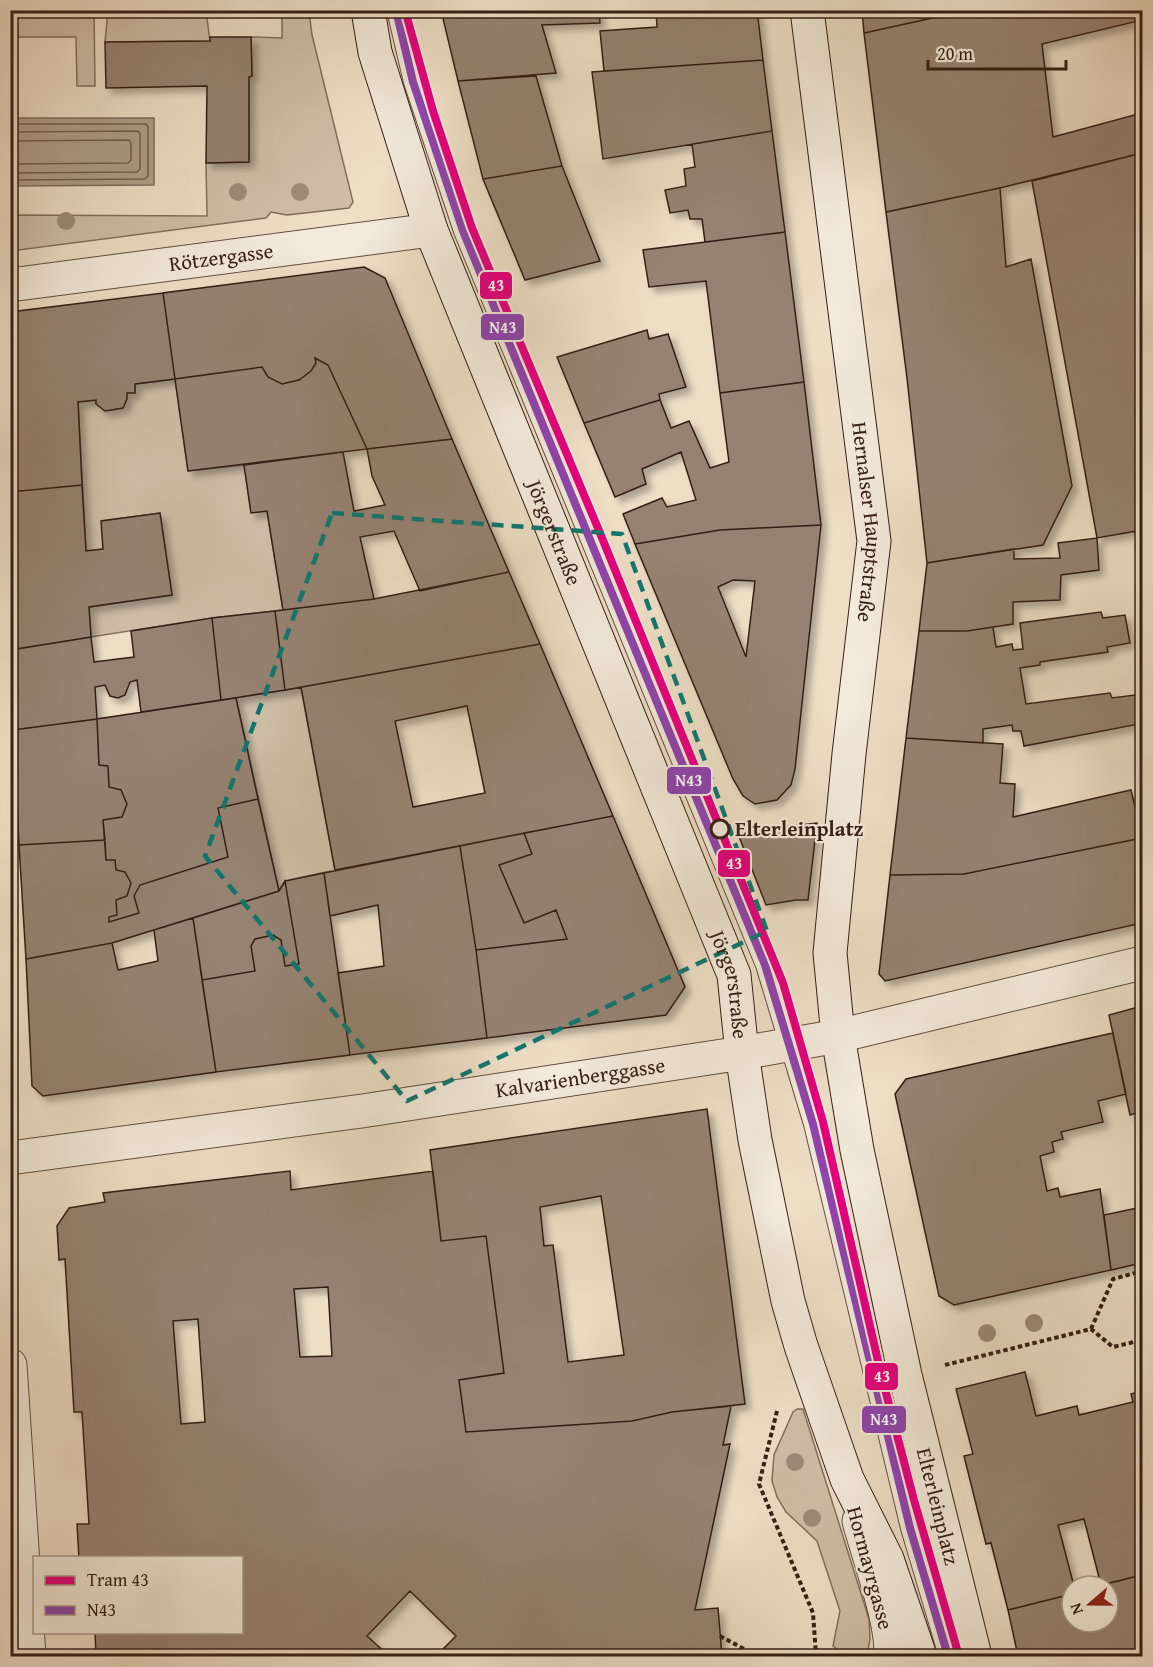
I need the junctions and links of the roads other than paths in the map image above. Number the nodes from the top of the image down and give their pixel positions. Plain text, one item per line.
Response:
1 (368, 10) edge
2 (396, 10) edge
3 (807, 10) edge
4 (431, 230) junction
5 (10, 285) edge
6 (1143, 963) edge
7 (838, 1036) junction
8 (790, 1044) junction
9 (742, 1053) junction
10 (10, 1158) edge
11 (10, 1365) edge
12 (847, 1479) junction
13 (29, 1656) edge
14 (890, 1656) edge
15 (920, 1656) edge
16 (948, 1656) edge
17 (975, 1656) edge

1 - 4 main road, Jörgerstraße
2 - 8 lane
3 - 7 main road, Hernalser Hauptstraße
4 - 5 main road, Rötzergasse
4 - 9 main road, Jörgerstraße
6 - 7 main road, Kalvarienberggasse
7 - 8 main road, Kalvarienberggasse
7 - 17 main road, Elterleinplatz
8 - 9 main road, Kalvarienberggasse
8 - 16 lane
9 - 10 main road, Kalvarienberggasse
9 - 12 main road
11 - 13 main road
12 - 14 main road, Hormayrgasse
12 - 15 main road

